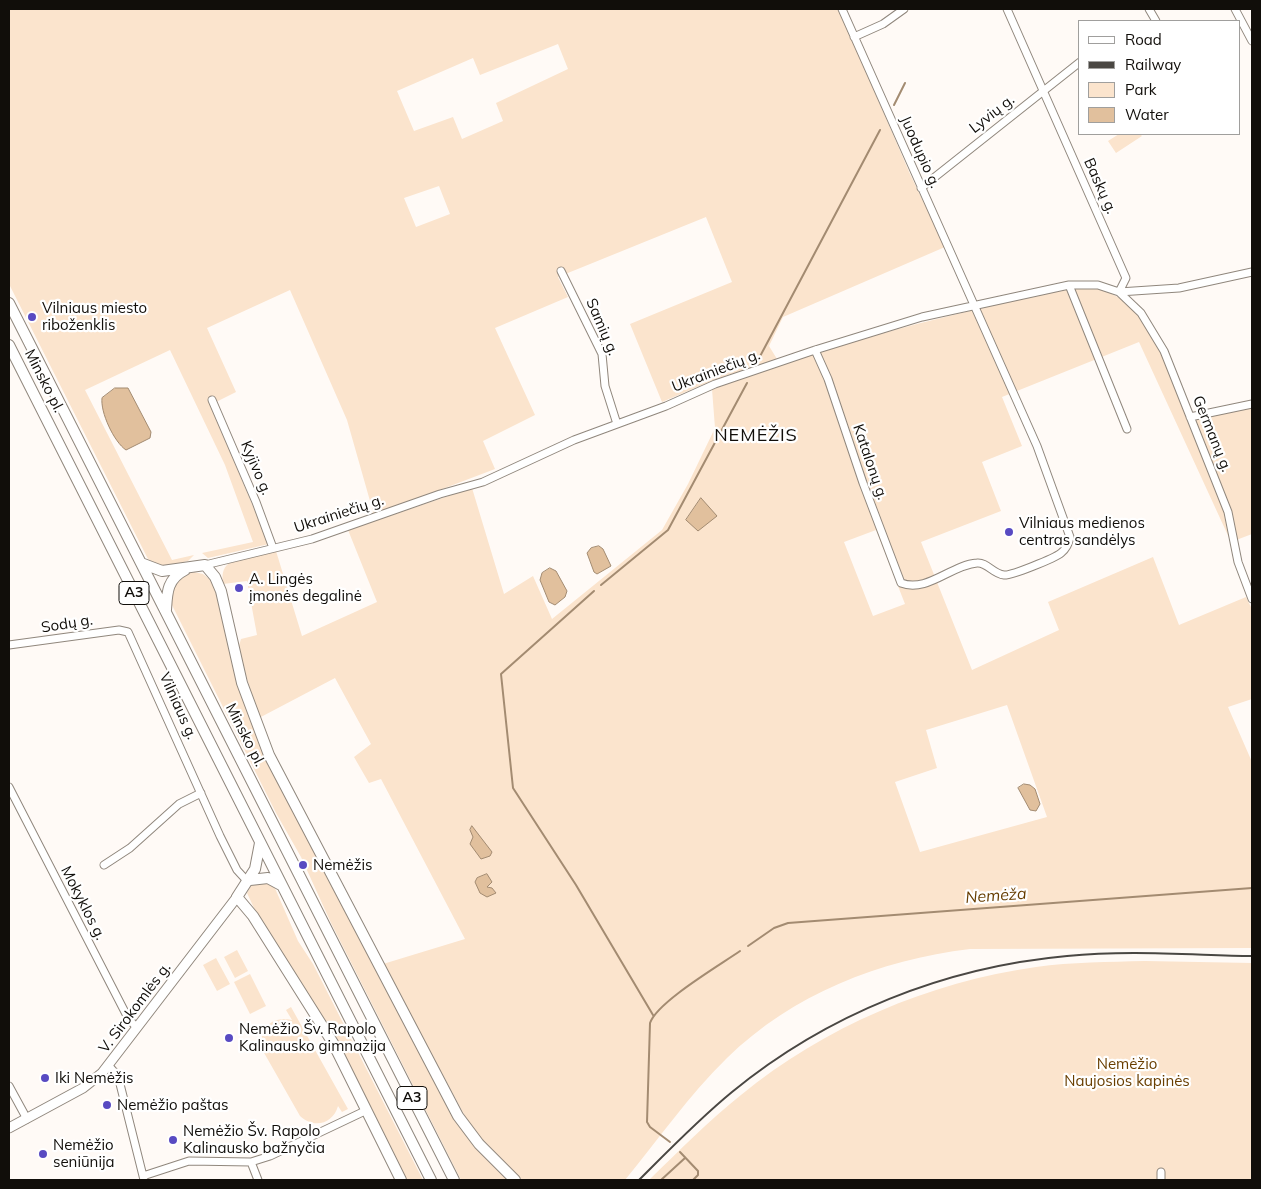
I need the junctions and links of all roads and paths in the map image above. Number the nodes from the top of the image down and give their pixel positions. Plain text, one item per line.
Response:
1 (842, 9) edge
2 (904, 9) edge
3 (1007, 9) edge
4 (1149, 9) edge
5 (1234, 9) edge
6 (1155, 20) edge
7 (1240, 20) edge
8 (1241, 21) edge
9 (854, 36) junction
10 (1252, 41) edge
11 (1078, 64) edge
12 (1043, 91) junction
13 (921, 188) junction
14 (561, 271) dead end
15 (1252, 272) edge
16 (1069, 285) junction
17 (1119, 292) junction
18 (9, 303) edge
19 (975, 305) junction
20 (9, 345) edge
21 (815, 350) junction
22 (212, 400) dead end
23 (1252, 404) edge
24 (1190, 417) junction
25 (617, 424) junction
26 (1127, 429) dead end
27 (273, 548) junction
28 (141, 563) junction
29 (205, 565) junction
30 (188, 569) junction
31 (901, 583) joint
32 (1252, 599) edge
33 (166, 612) junction
34 (128, 632) joint
35 (9, 646) edge
36 (9, 787) edge
37 (201, 793) junction
38 (260, 842) junction
39 (104, 866) dead end
40 (249, 881) junction
41 (282, 886) junction
42 (236, 897) junction
43 (137, 1028) junction
44 (108, 1066) junction
45 (9, 1086) edge
46 (367, 1110) junction
47 (27, 1119) junction
48 (9, 1128) edge
49 (251, 1162) junction
50 (1161, 1172) dead end
51 (143, 1178) edge
52 (258, 1180) edge
53 (401, 1180) edge
54 (431, 1180) edge
55 (454, 1180) edge
56 (515, 1180) edge
57 (1161, 1180) edge

1 - 9 street, Juodupio g.
2 - 9 street
3 - 12 street, Baskų g.
4 - 6 street
5 - 7 street
8 - 10 street
9 - 13 street, Juodupio g.
11 - 12 street, Lyvių g.
12 - 13 street, Lyvių g.
12 - 17 street, Baskų g.
13 - 19 street, Juodupio g.
14 - 25 street, Samių g.
15 - 17 street, Ukrainiečių g.
16 - 17 street, Ukrainiečių g.
16 - 19 street, Ukrainiečių g.
16 - 26 street
17 - 24 street, Germanų g.
18 - 28 highway, Minsko pl. / A3
19 - 21 street, Ukrainiečių g.
19 - 31 street, Juodupio g.
20 - 38 highway, Minsko pl. / A3
21 - 25 street, Ukrainiečių g.
21 - 31 street, Katalonų g.
22 - 27 street, Kyjivo g.
23 - 24 street
24 - 32 street, Germanų g.
25 - 27 street, Ukrainiečių g.
27 - 29 street, Ukrainiečių g.
28 - 30 highway
28 - 33 highway, Minsko pl. / A3
29 - 30 highway
29 - 56 highway
30 - 33 highway
33 - 55 highway, Minsko pl. / A3
34 - 35 street, Sodų g.
34 - 37 street, Vilniaus g.
36 - 43 street, Mokyklos g.
37 - 39 street
37 - 40 street, Vilniaus g.
38 - 40 highway
38 - 41 highway, Minsko pl. / A3
40 - 41 highway
40 - 42 highway
41 - 54 highway, Minsko pl. / A3
42 - 43 main road, V. Sirokomlės g.
42 - 46 highway
43 - 44 main road, V. Sirokomlės g.
44 - 47 main road, V. Sirokomlės g.
44 - 51 street
45 - 47 street
46 - 49 street
46 - 53 highway
47 - 48 main road, V. Sirokomlės g.
49 - 51 street
49 - 52 street
50 - 57 street

